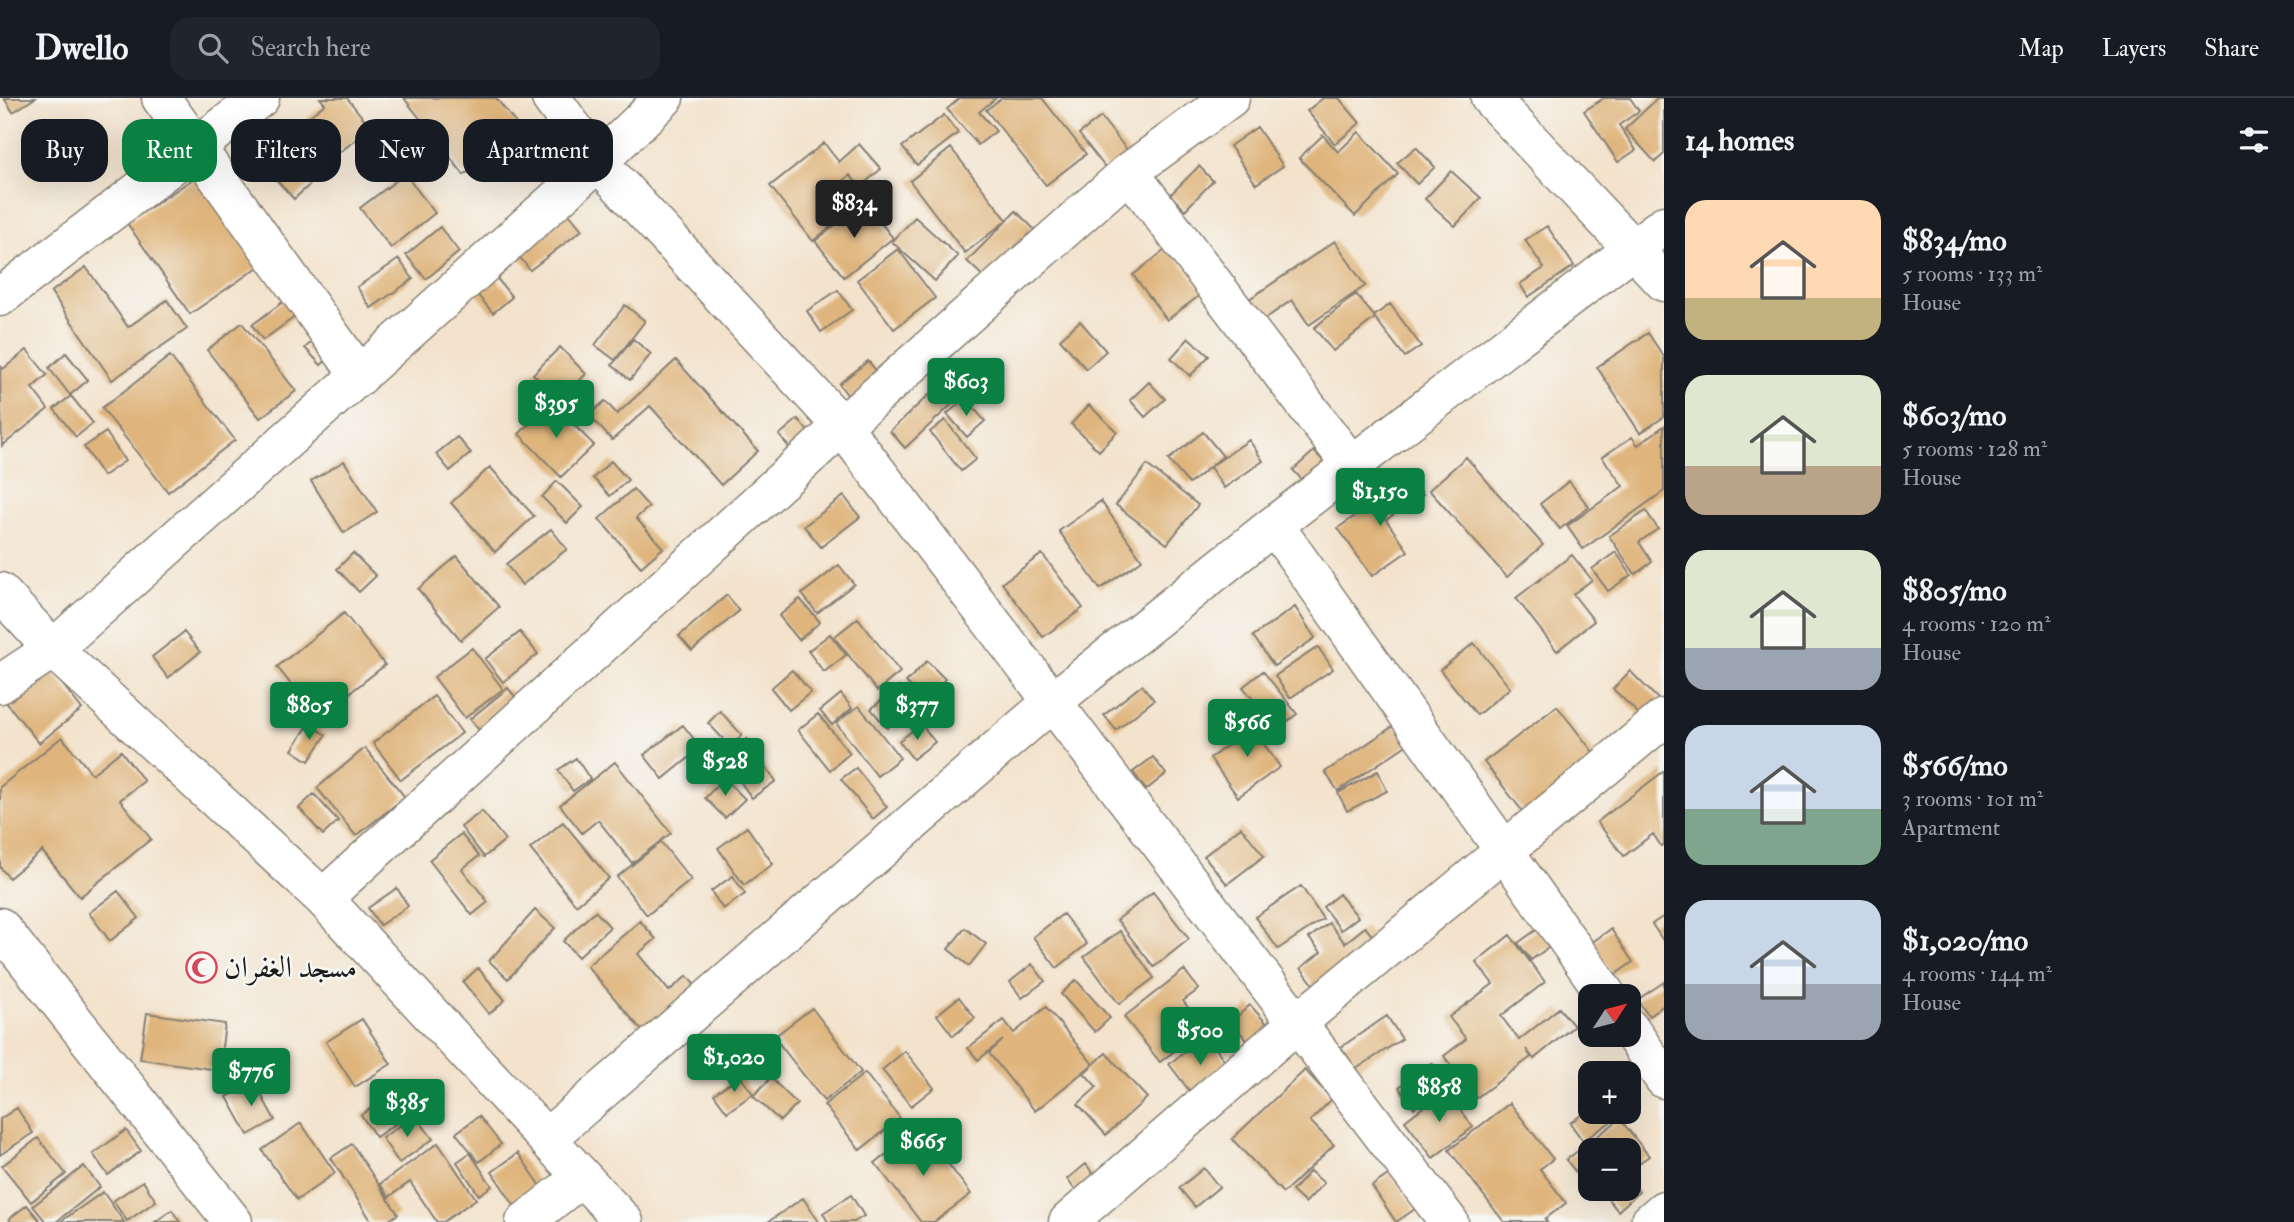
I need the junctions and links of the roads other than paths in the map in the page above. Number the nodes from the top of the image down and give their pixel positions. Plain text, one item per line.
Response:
1 (160, 98) edge
2 (260, 98) edge
3 (551, 98) edge
4 (664, 98) edge
5 (1230, 98) edge
6 (1490, 98) edge
7 (176, 119) edge
8 (566, 119) edge
9 (217, 130) edge
10 (613, 147) edge
11 (1129, 172) junction
12 (217, 175) edge
13 (613, 178) edge
14 (149, 182) edge
15 (576, 182) edge
16 (1650, 237) edge
17 (1664, 282) edge
18 (0, 298) edge
19 (360, 376) junction
20 (842, 426) junction
21 (1352, 466) junction
22 (1274, 525) junction
23 (0, 592) edge
24 (53, 649) junction
25 (0, 684) edge
26 (1052, 702) junction
27 (1664, 718) edge
28 (1505, 849) junction
29 (323, 898) junction
30 (0, 927) edge
31 (1599, 984) edge
32 (1297, 1023) junction
33 (1641, 1046) edge
34 (1664, 1079) edge
35 (548, 1137) junction
36 (582, 1177) junction
37 (1664, 1210) edge
38 (233, 1222) edge
39 (525, 1222) edge
40 (624, 1222) edge
41 (1068, 1222) edge
42 (1449, 1222) edge
43 (1650, 1222) edge

1 - 7 street
2 - 9 street
3 - 8 street
4 - 10 street
5 - 11 street
6 - 16 street
11 - 20 street
11 - 21 street
12 - 19 street
13 - 20 street
14 - 18 street
15 - 19 street
16 - 17 street
16 - 21 street
19 - 24 street
20 - 26 street
20 - 29 street
21 - 22 street
22 - 26 street
22 - 28 street
23 - 24 street
24 - 25 street
24 - 29 street
26 - 32 street
26 - 35 street
27 - 28 street
28 - 31 street
28 - 32 street
29 - 35 street
30 - 38 street
32 - 41 street
32 - 42 street
33 - 34 street
35 - 36 street
36 - 39 street
36 - 40 street
37 - 43 street

